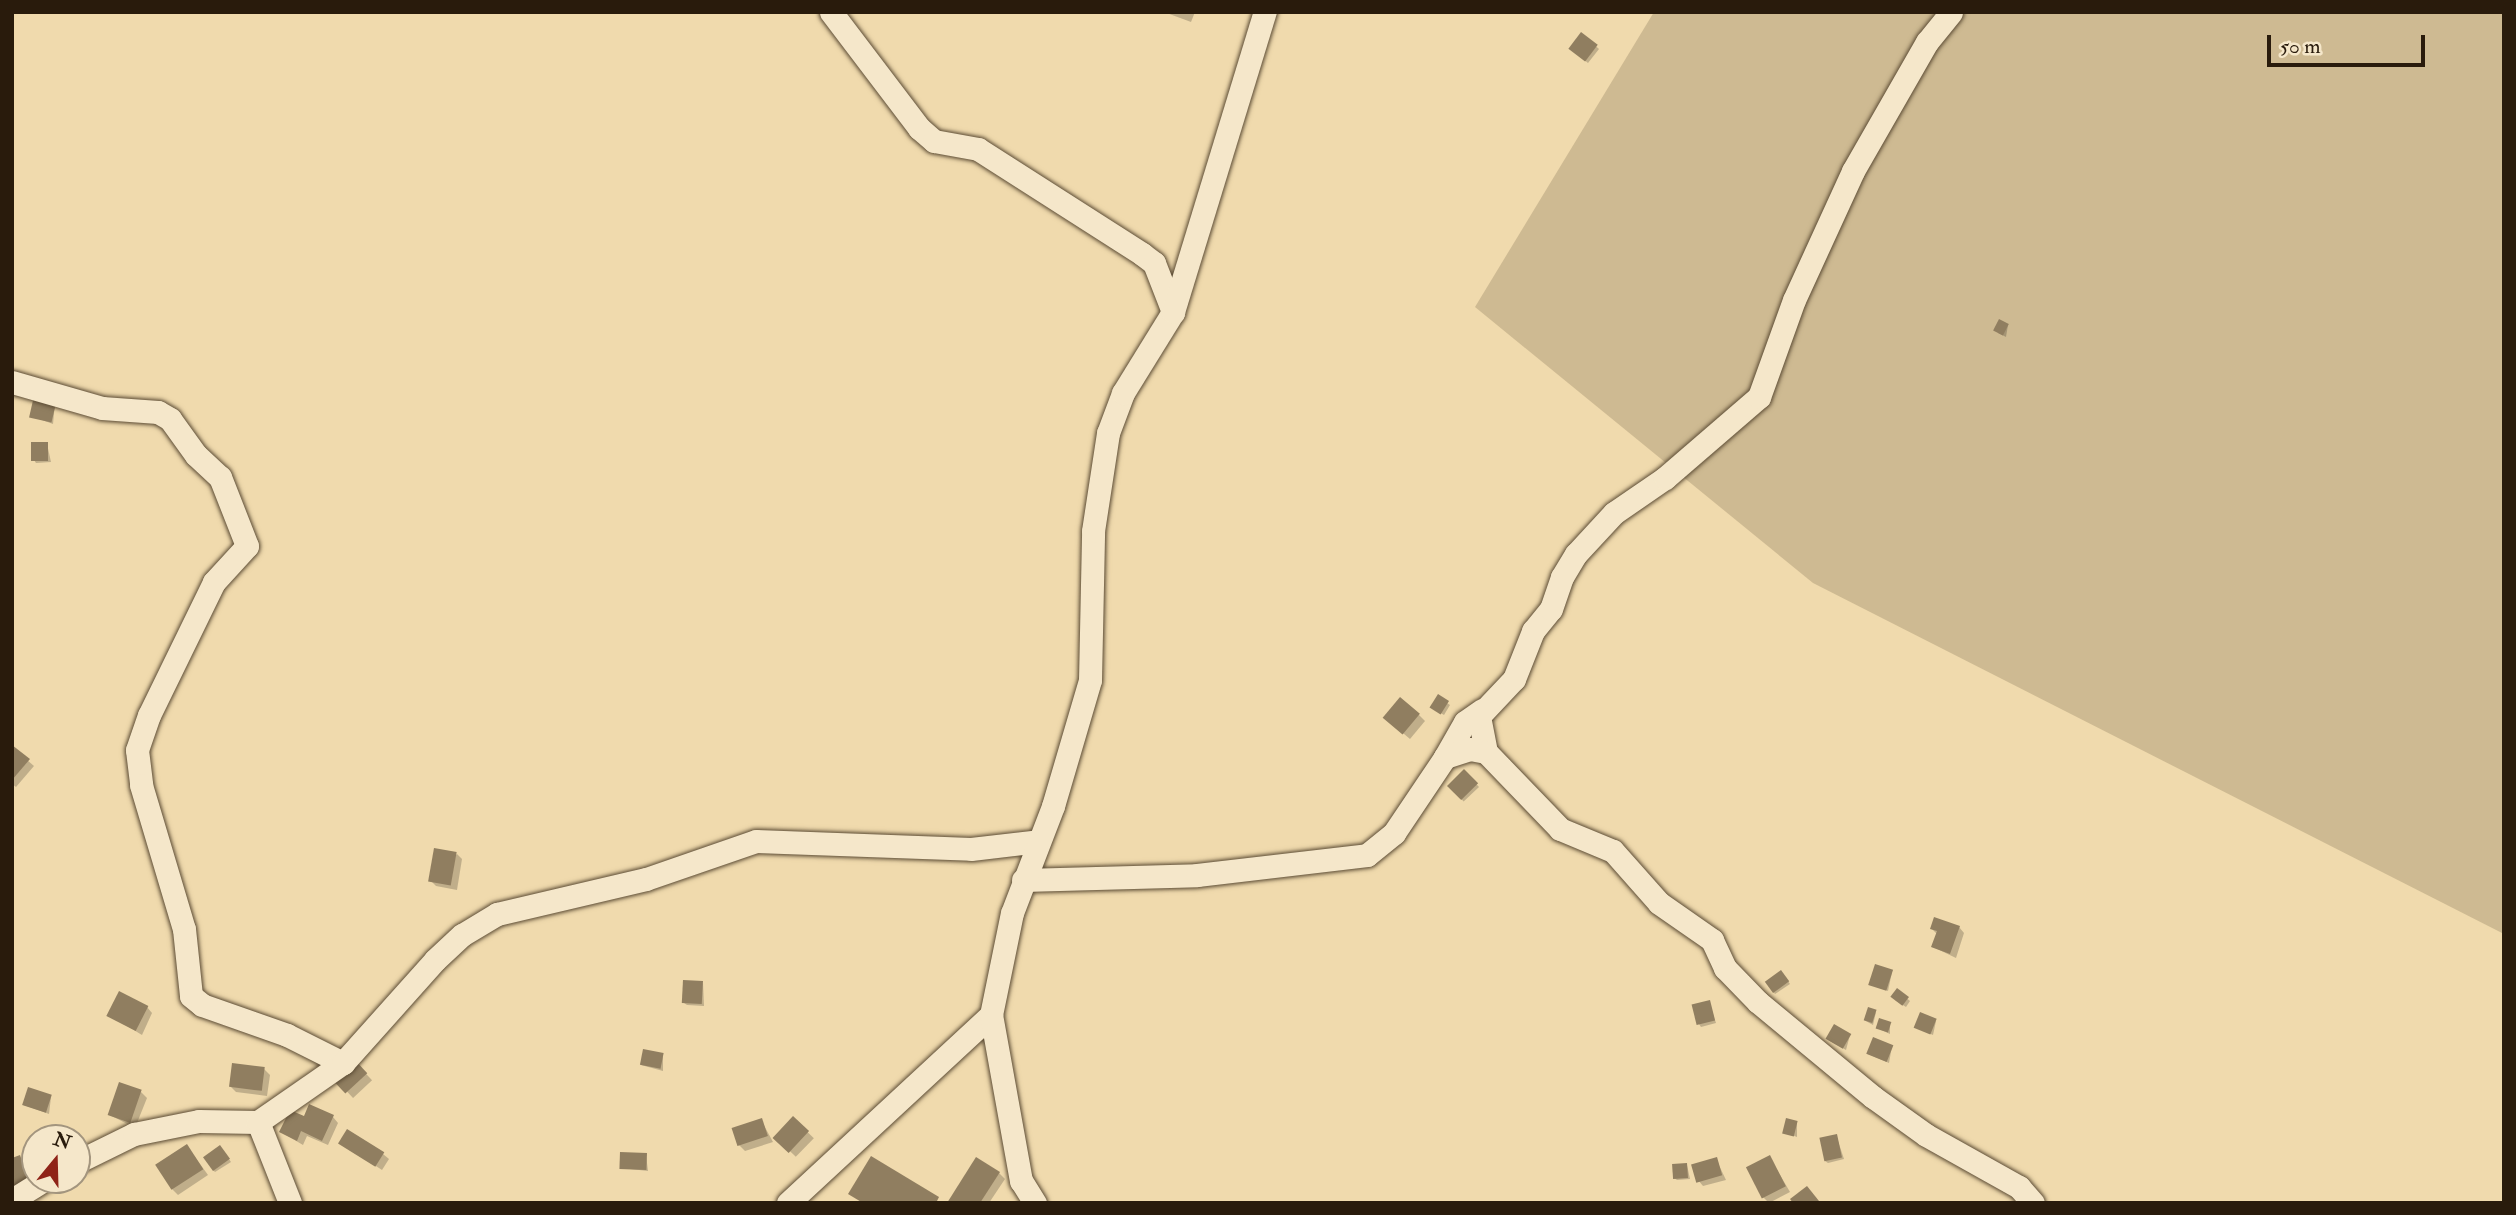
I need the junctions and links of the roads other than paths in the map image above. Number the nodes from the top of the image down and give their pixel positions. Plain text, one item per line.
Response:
1 (831, 12) edge
2 (1265, 12) edge
3 (1951, 12) edge
4 (1173, 312) junction
5 (12, 382) edge
6 (1482, 710) junction
7 (1486, 752) junction
8 (1445, 757) junction
9 (1039, 841) junction
10 (1023, 880) junction
11 (991, 1015) junction
12 (343, 1063) junction
13 (258, 1122) junction
14 (91, 1155) edge
15 (290, 1203) edge
16 (788, 1203) edge
17 (1034, 1203) edge
18 (2033, 1203) edge

1 - 4 street
2 - 4 street
3 - 6 street
4 - 9 street
5 - 12 street
6 - 7 street
6 - 8 street
7 - 8 street
7 - 18 street
8 - 10 street
9 - 10 street
9 - 12 street
10 - 11 street
11 - 16 street
11 - 17 street
12 - 13 street
13 - 14 street
13 - 15 street

